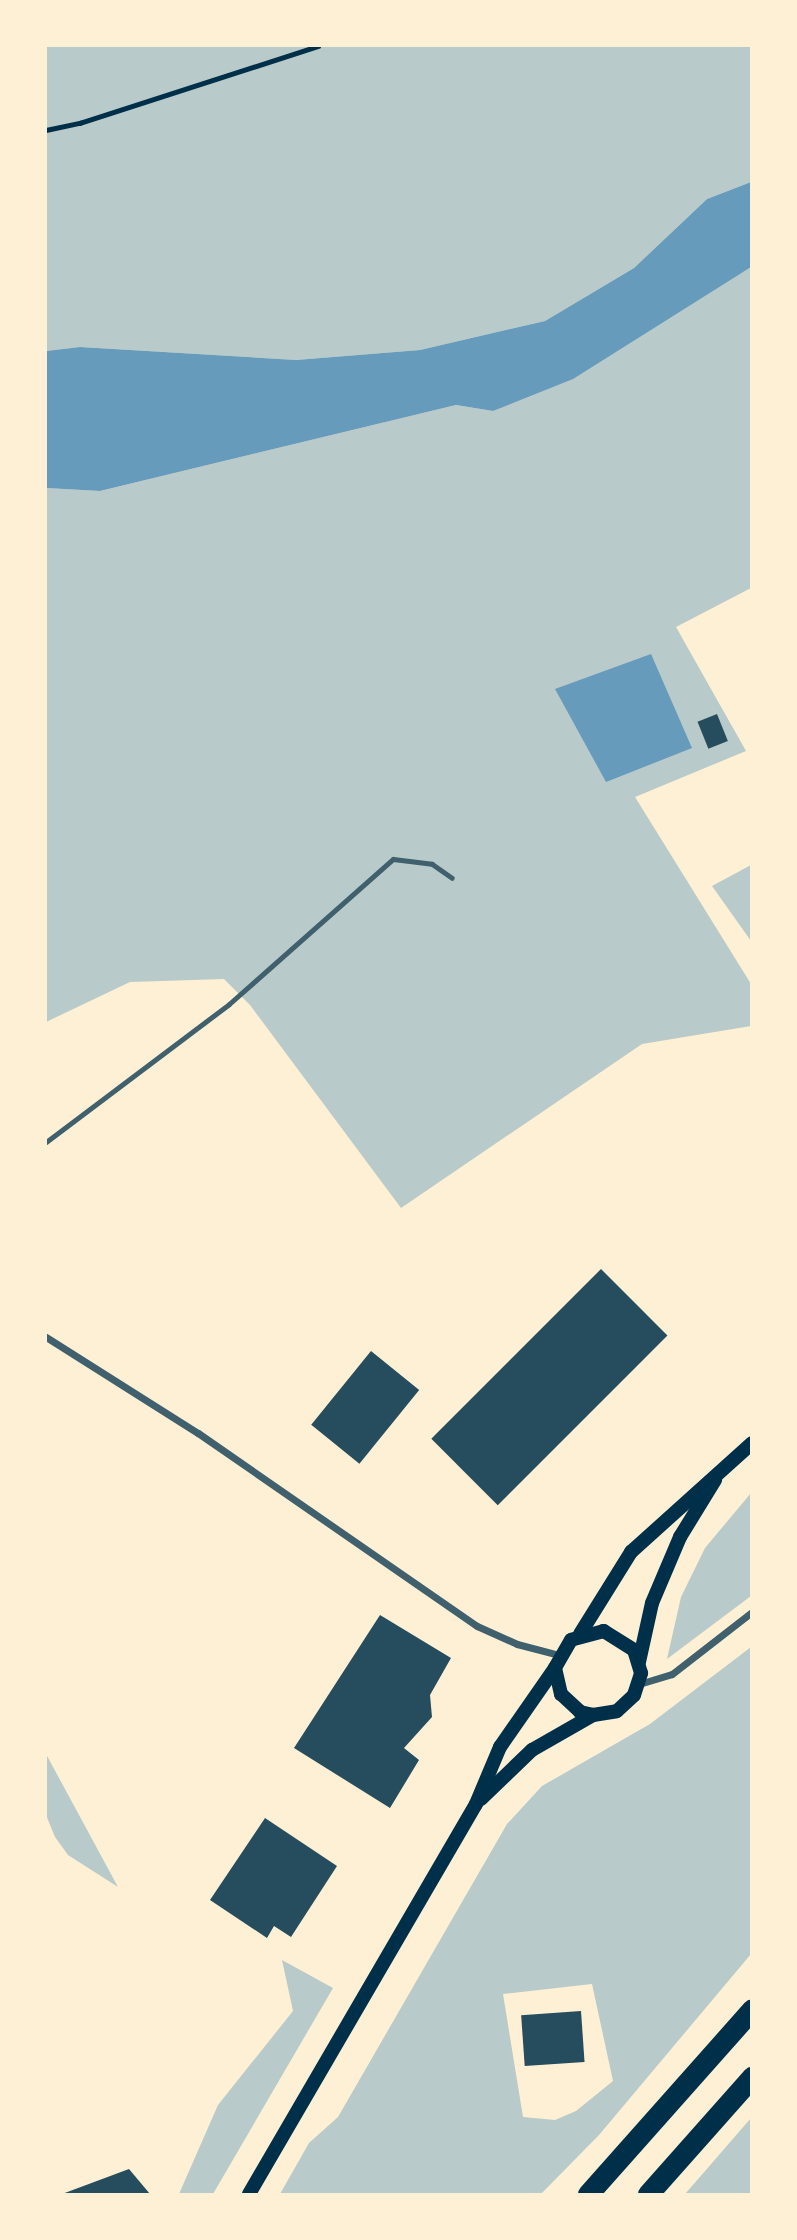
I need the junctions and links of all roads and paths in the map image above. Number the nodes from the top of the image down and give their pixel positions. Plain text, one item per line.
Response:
1 (318, 46) edge
2 (46, 130) edge
3 (452, 878) dead end
4 (46, 1142) edge
5 (46, 1337) edge
6 (751, 1443) edge
7 (721, 1469) junction
8 (751, 1612) edge
9 (580, 1634) junction
10 (557, 1662) junction
11 (639, 1662) junction
12 (639, 1684) junction
13 (593, 1715) junction
14 (476, 1804) junction
15 (751, 2009) edge
16 (751, 2077) edge
17 (249, 2194) edge
18 (588, 2194) edge
19 (648, 2194) edge

1 - 2 path
3 - 4 lane
5 - 10 street
6 - 7 main road
7 - 9 main road
7 - 11 main road
8 - 12 street
9 - 10 main road
9 - 11 main road
10 - 13 main road
10 - 14 main road
11 - 12 main road
12 - 13 main road
13 - 14 main road
14 - 17 main road
15 - 18 highway
16 - 19 highway

